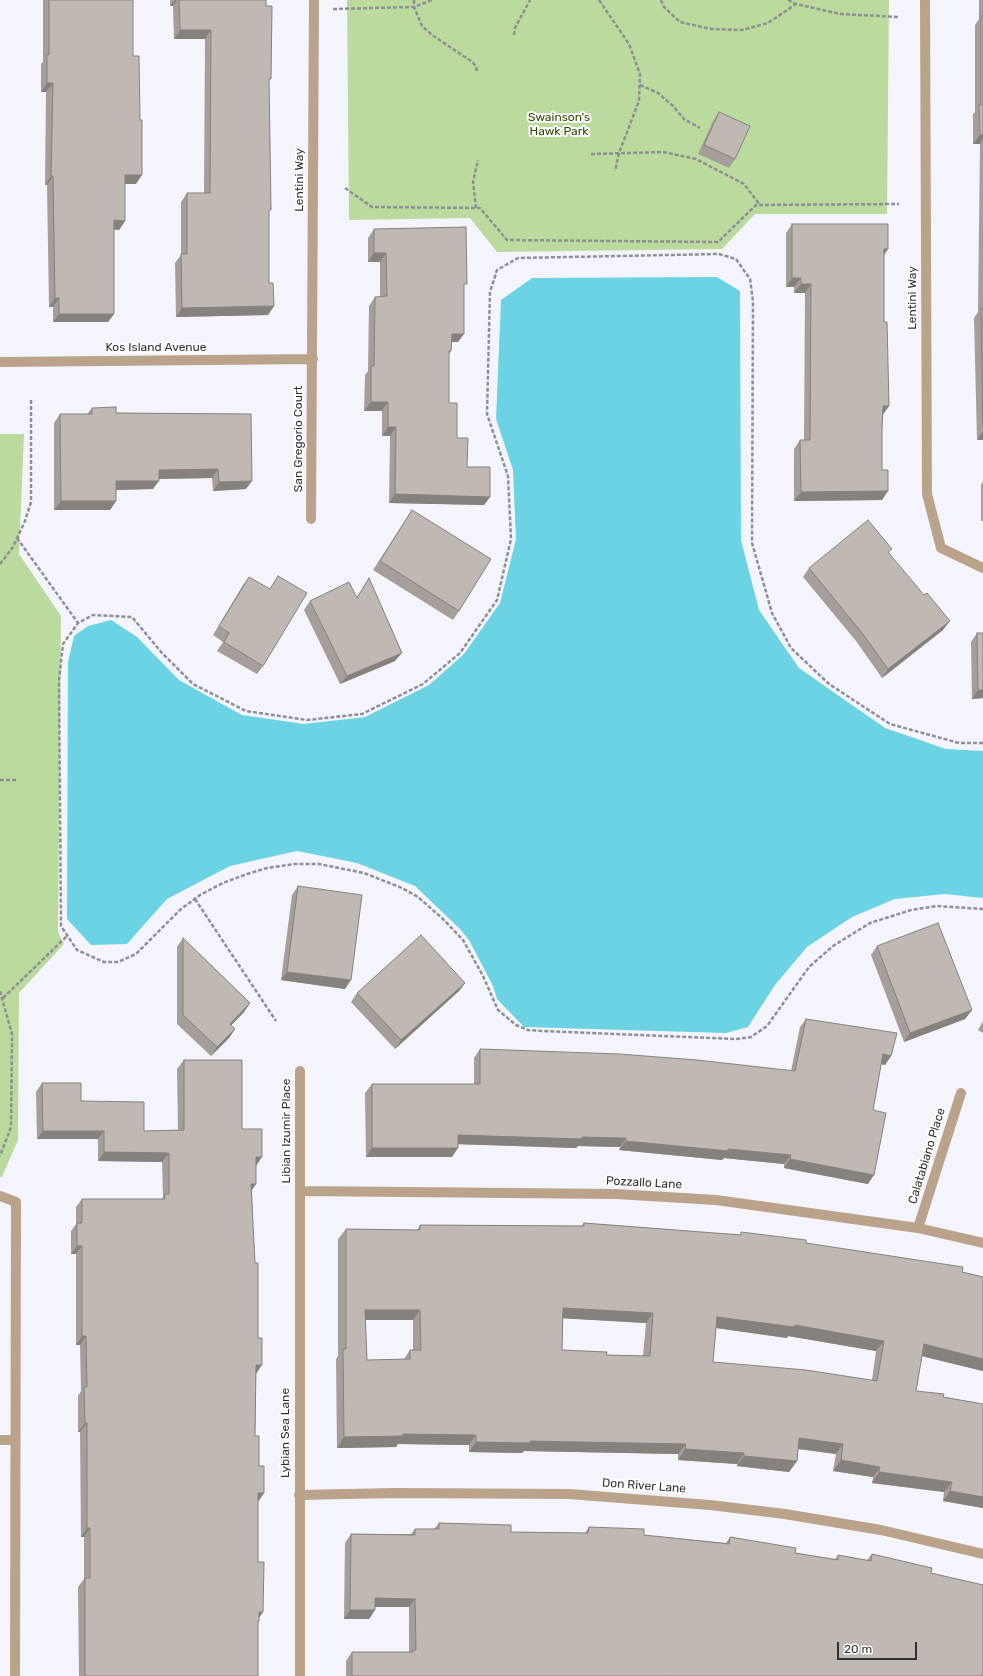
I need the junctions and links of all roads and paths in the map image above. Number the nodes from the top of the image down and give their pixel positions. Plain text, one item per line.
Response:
1 (414, 0) edge
2 (432, 0) edge
3 (530, 0) edge
4 (599, 0) edge
5 (661, 0) edge
6 (788, 0) edge
7 (925, 0) edge
8 (796, 4) junction
9 (314, 5) edge
10 (414, 6) junction
11 (898, 17) dead end
12 (514, 35) dead end
13 (477, 72) dead end
14 (640, 85) junction
15 (700, 128) dead end
16 (620, 153) junction
17 (590, 154) dead end
18 (478, 160) dead end
19 (615, 171) dead end
20 (345, 188) dead end
21 (898, 204) dead end
22 (760, 205) junction
23 (476, 208) junction
24 (312, 359) junction
25 (0, 362) edge
26 (31, 398) dead end
27 (312, 519) dead end
28 (17, 538) junction
29 (0, 564) edge
30 (983, 568) edge
31 (78, 623) junction
32 (983, 743) edge
33 (0, 780) edge
34 (18, 780) dead end
35 (195, 899) junction
36 (983, 909) edge
37 (67, 936) junction
38 (0, 991) edge
39 (3, 998) junction
40 (276, 1021) dead end
41 (300, 1071) dead end
42 (960, 1093) dead end
43 (0, 1156) edge
44 (300, 1191) junction
45 (0, 1196) edge
46 (918, 1228) junction
47 (983, 1243) edge
48 (0, 1440) edge
49 (14, 1440) junction
50 (299, 1495) junction
51 (983, 1554) edge
52 (15, 1676) edge
53 (300, 1676) edge

1 - 10 path
2 - 10 path
3 - 12 path
4 - 14 path
5 - 8 path
6 - 8 path
7 - 30 street, Lentini Way
8 - 11 path
9 - 10 path
9 - 24 street, Lentini Way
10 - 13 path
14 - 15 path
14 - 16 path
16 - 17 path
16 - 19 path
16 - 22 path
18 - 23 path
20 - 23 path
21 - 22 path
22 - 23 path
24 - 25 street, Kos Island Avenue
24 - 27 street, San Gregorio Court
26 - 28 path
28 - 29 path
28 - 31 path
31 - 32 path
31 - 37 path
33 - 34 path
35 - 36 path
35 - 37 path
35 - 40 path
37 - 39 path
38 - 39 path
39 - 43 path
41 - 44 street, Libian Izumir Place
42 - 46 street, Calatabiano Place
44 - 46 street, Pozzallo Lane
44 - 50 street, Lybian Sea Lane
45 - 49 street
46 - 47 street, Pozzallo Lane
48 - 49 street
49 - 52 street
50 - 51 street, Don River Lane
50 - 53 street, Lybian Sea Lane

